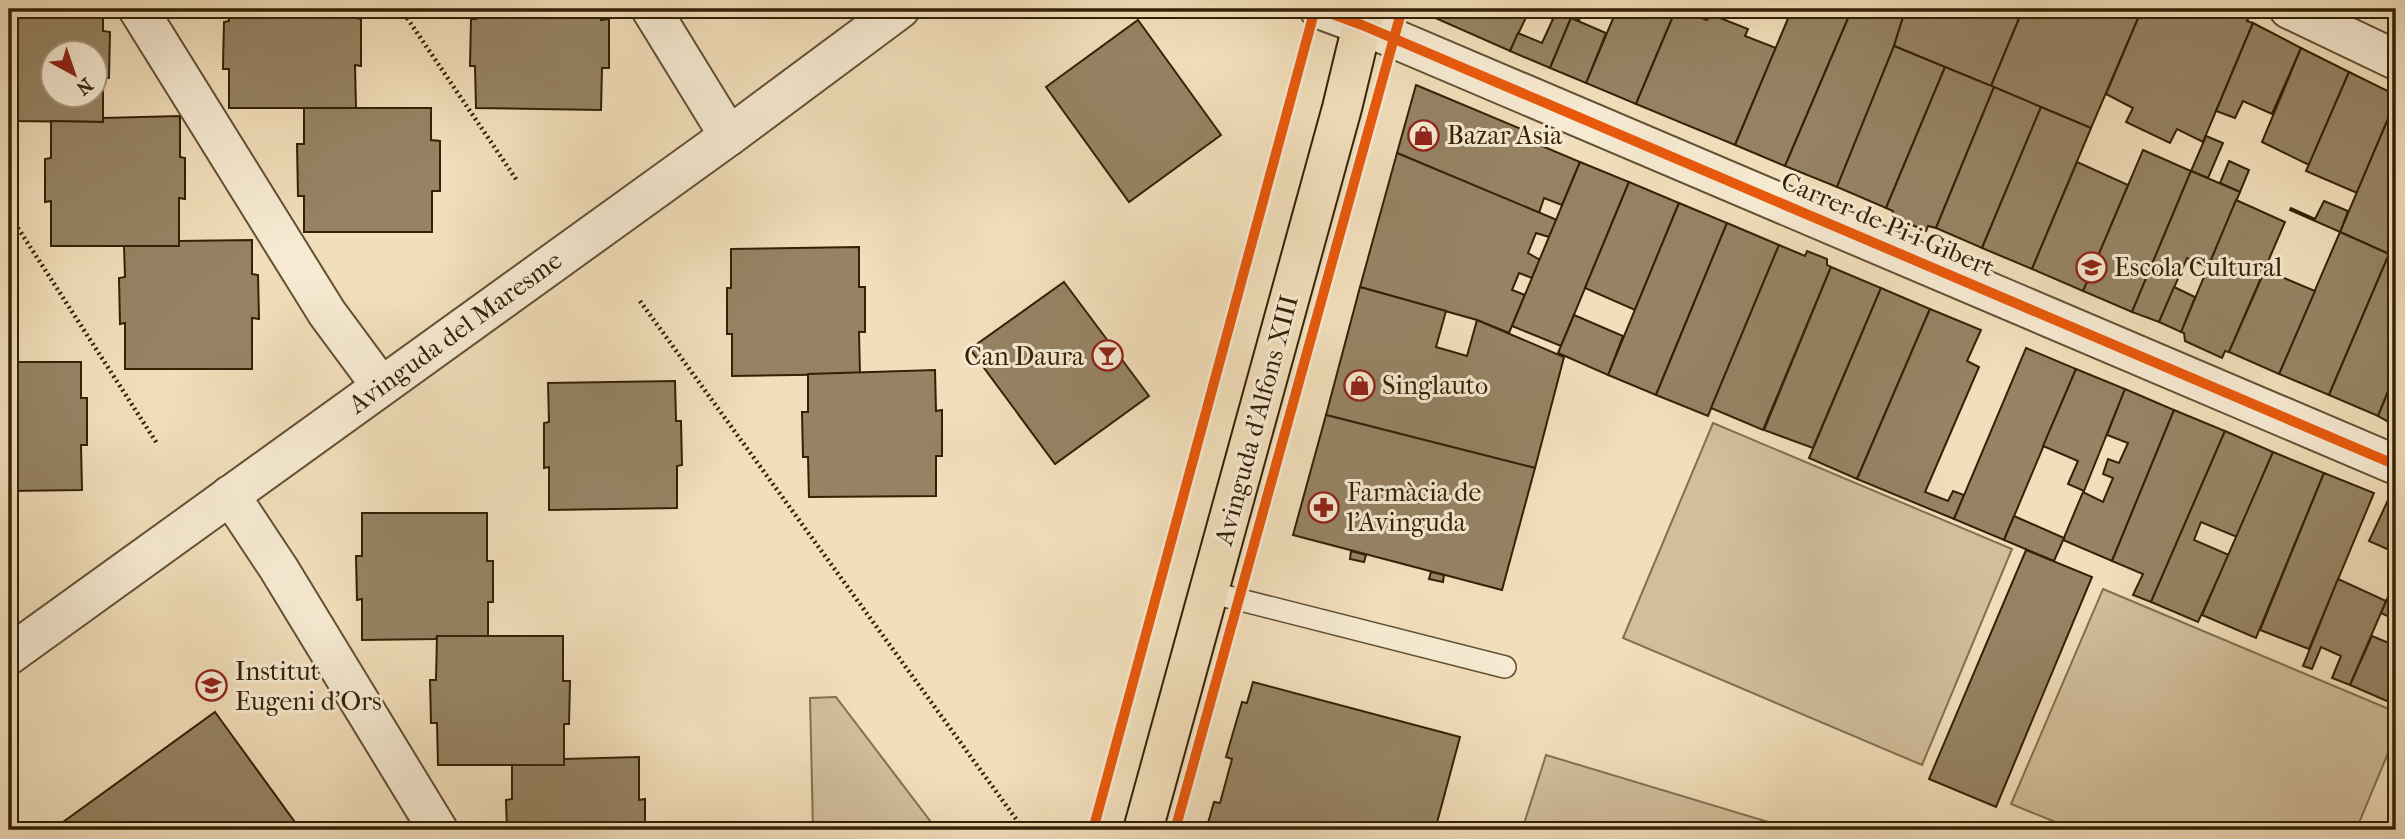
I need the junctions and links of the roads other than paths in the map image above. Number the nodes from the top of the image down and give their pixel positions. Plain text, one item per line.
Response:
1 (138, 9) edge
2 (651, 9) edge
3 (900, 9) edge
4 (1319, 9) edge
5 (2289, 9) edge
6 (1364, 17) edge
7 (2338, 20) edge
8 (2396, 60) edge
9 (729, 136) junction
10 (381, 386) junction
11 (2396, 464) edge
12 (230, 495) junction
13 (1209, 592) junction
14 (13, 641) edge
15 (1505, 667) dead end
16 (438, 830) edge
17 (1143, 830) edge

1 - 10 street
2 - 9 street
3 - 9 street, Avinguda del Maresme
4 - 6 street
5 - 7 street
6 - 11 street, Carrer de Pi i Gibert
6 - 13 main road, Avinguda d'Alfons XIII
7 - 8 street
9 - 10 street, Avinguda del Maresme
10 - 12 street, Avinguda del Maresme
12 - 14 street, Avinguda del Maresme
12 - 16 street
13 - 15 lane
13 - 17 main road, Avinguda d'Alfons XIII

